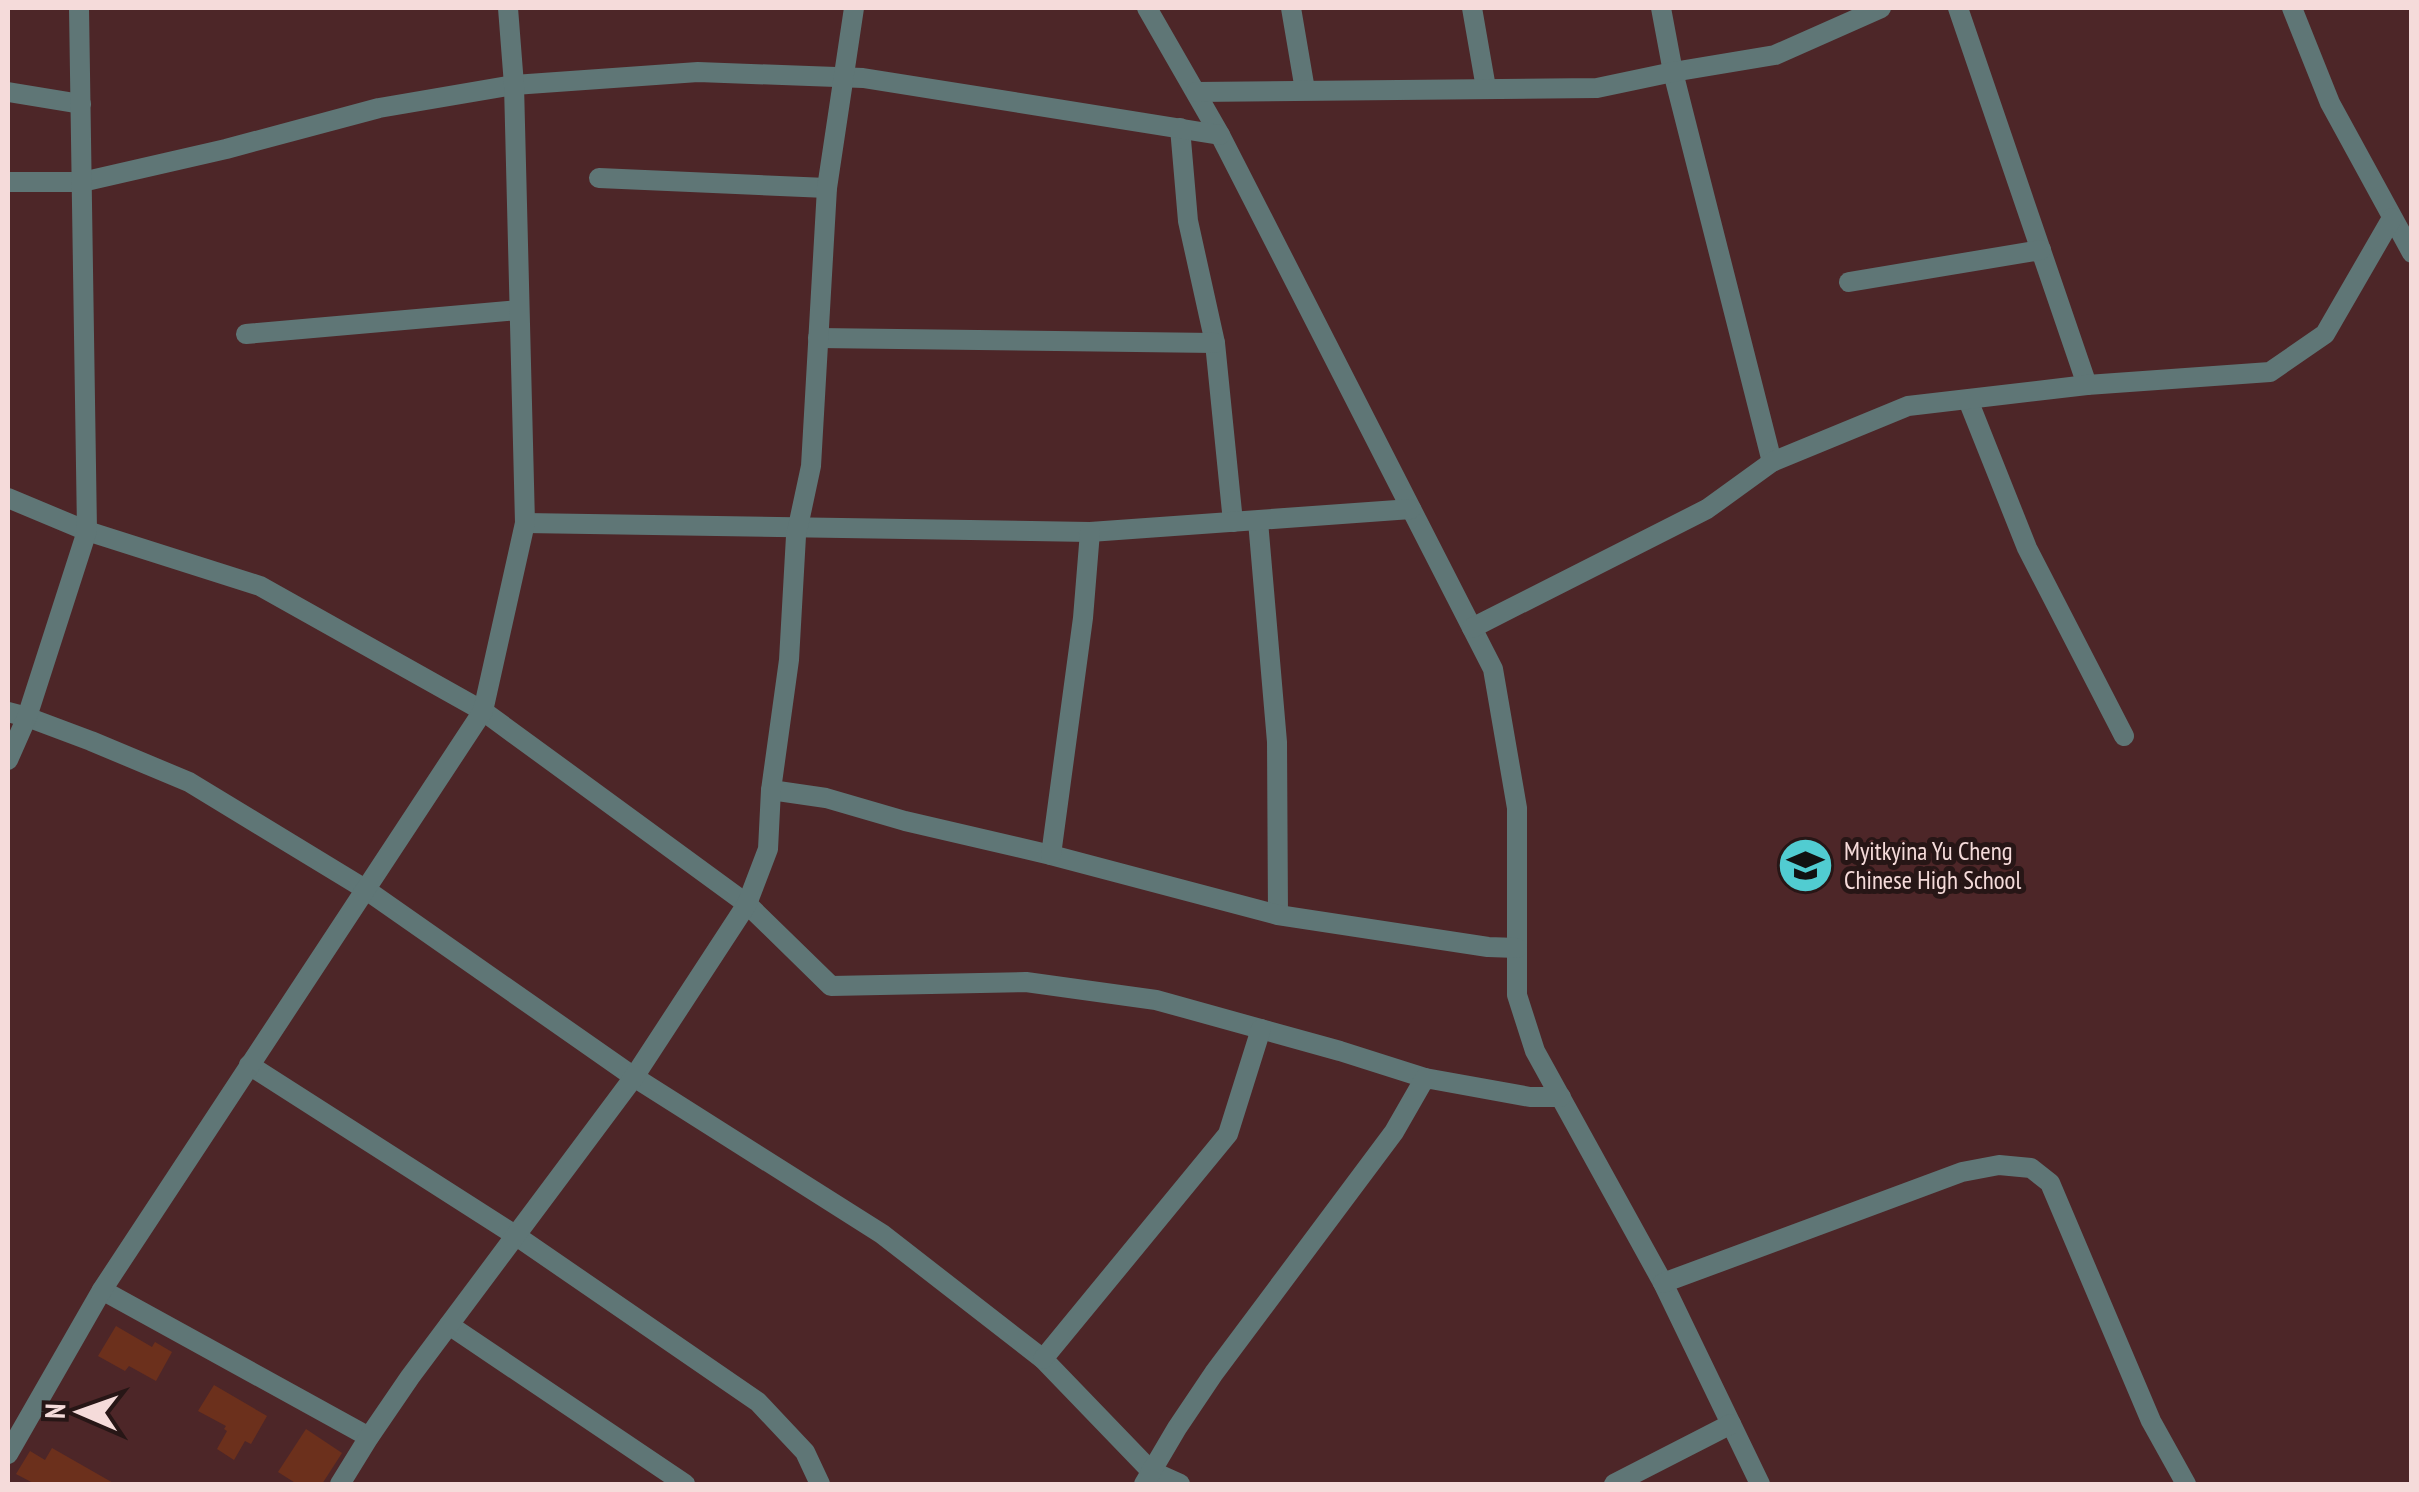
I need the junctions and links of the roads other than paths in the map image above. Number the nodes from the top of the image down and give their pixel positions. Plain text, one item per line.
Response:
1 (79, 8) edge
2 (508, 8) edge
3 (854, 8) edge
4 (1147, 8) edge
5 (1291, 8) edge
6 (1472, 8) edge
7 (1661, 8) edge
8 (1881, 8) edge
9 (1958, 8) edge
10 (2292, 8) edge
11 (1673, 72) junction
12 (844, 78) junction
13 (514, 85) junction
14 (1486, 88) junction
15 (1305, 90) junction
16 (8, 92) edge
17 (1196, 92) junction
18 (81, 104) junction
19 (1180, 128) junction
20 (1220, 135) junction
21 (599, 178) dead end
22 (8, 182) edge
23 (82, 182) junction
24 (827, 188) junction
25 (2392, 218) junction
26 (2041, 250) junction
27 (2412, 253) edge
28 (1849, 282) dead end
29 (520, 310) junction
30 (246, 334) dead end
31 (818, 338) junction
32 (1214, 343) junction
33 (2087, 384) junction
34 (1968, 400) junction
35 (1772, 462) junction
36 (8, 498) edge
37 (1411, 510) junction
38 (1258, 521) junction
39 (1233, 522) junction
40 (525, 523) junction
41 (798, 528) junction
42 (87, 531) junction
43 (1090, 532) junction
44 (1472, 628) junction
45 (483, 711) junction
46 (17, 715) edge
47 (2124, 736) dead end
48 (8, 760) edge
49 (771, 790) junction
50 (1050, 855) junction
51 (364, 889) junction
52 (747, 904) junction
53 (1278, 914) junction
54 (1517, 948) junction
55 (1262, 1028) junction
56 (248, 1065) junction
57 (634, 1077) junction
58 (1425, 1078) junction
59 (1560, 1097) junction
60 (515, 1235) junction
61 (1663, 1283) junction
62 (102, 1290) junction
63 (449, 1325) junction
64 (1042, 1360) junction
65 (1732, 1424) junction
66 (369, 1437) junction
67 (8, 1454) edge
68 (1147, 1478) edge
69 (340, 1484) edge
70 (685, 1484) edge
71 (820, 1484) edge
72 (1180, 1484) edge
73 (1614, 1484) edge
74 (1760, 1484) edge
75 (2186, 1484) edge

1 - 18 street
2 - 13 street
3 - 12 street
4 - 17 street
5 - 15 street
6 - 14 street
7 - 11 street
8 - 11 street
9 - 26 street
10 - 25 street
11 - 14 street
11 - 35 street
12 - 13 street
12 - 19 street
12 - 24 street
13 - 23 street
13 - 29 street
14 - 15 street
15 - 17 street
16 - 18 street
17 - 20 street
18 - 23 street
19 - 20 street
19 - 32 street
20 - 37 street
21 - 24 street
22 - 23 street
23 - 42 street
24 - 31 street
25 - 27 street
25 - 33 street
26 - 28 street
26 - 33 street
29 - 30 street
29 - 40 street
31 - 32 street
31 - 41 street
32 - 39 street
33 - 34 street
34 - 35 street
34 - 47 street
35 - 44 street
36 - 42 street
37 - 38 street
37 - 44 street
38 - 39 street
38 - 53 street
39 - 43 street
40 - 41 street
40 - 45 street
41 - 43 street
41 - 49 street
42 - 45 street
42 - 46 street
43 - 50 street
44 - 54 street
45 - 51 street
45 - 52 street
46 - 48 street
46 - 51 street
49 - 50 street
49 - 52 street
50 - 53 street
51 - 56 street
51 - 57 street
52 - 55 street
52 - 57 street
53 - 54 street
54 - 59 street
55 - 58 street
55 - 64 street
56 - 60 street
56 - 62 street
57 - 60 street
57 - 64 street
58 - 59 street
58 - 68 street
59 - 61 street
60 - 63 street
60 - 71 street
61 - 65 street
61 - 75 street
62 - 66 street
62 - 67 street
63 - 66 street
63 - 70 street
64 - 68 street
65 - 73 street
65 - 74 street
66 - 69 street
68 - 72 street

